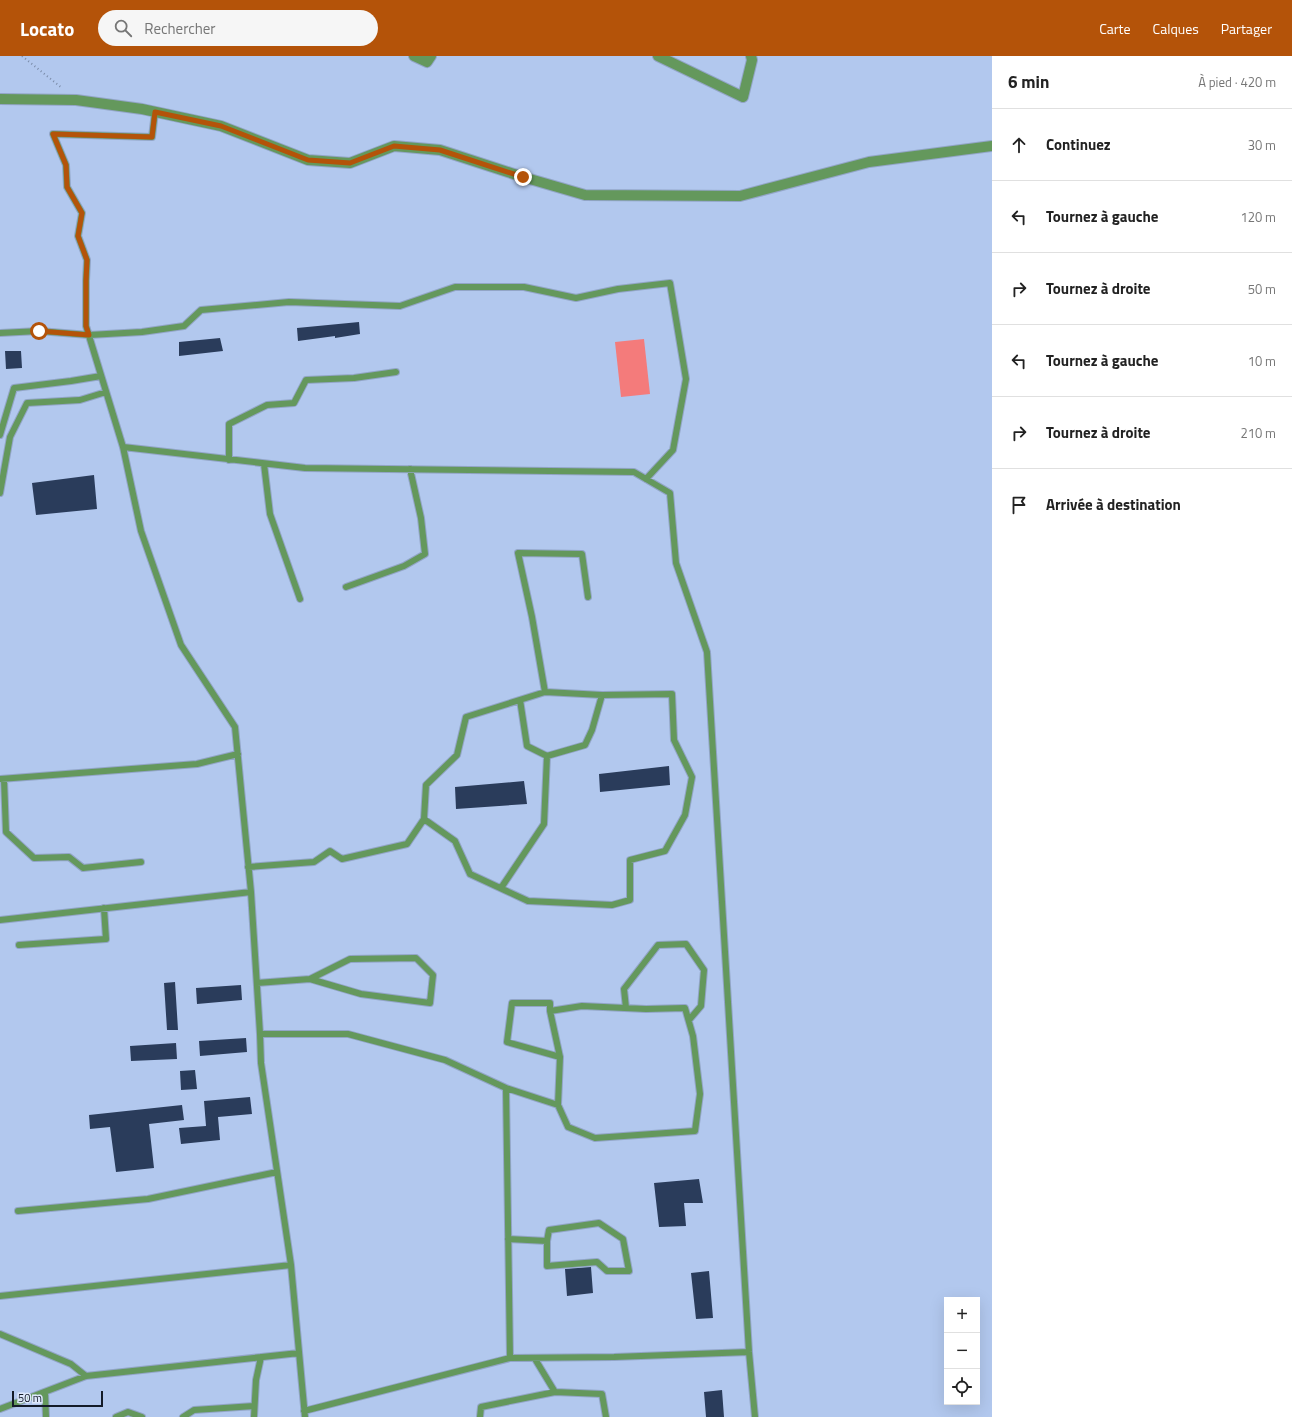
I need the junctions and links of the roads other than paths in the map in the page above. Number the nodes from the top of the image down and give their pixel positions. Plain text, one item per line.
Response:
1 (414, 56) edge
2 (431, 56) edge
3 (658, 56) edge
4 (751, 56) edge
5 (0, 99) edge
6 (155, 112) junction
7 (992, 146) edge
8 (0, 333) edge
9 (89, 335) junction
10 (396, 372) dead end
11 (101, 376) junction
12 (106, 392) junction
13 (0, 435) edge
14 (123, 447) junction
15 (230, 460) junction
16 (264, 464) junction
17 (410, 469) junction
18 (646, 479) junction
19 (0, 492) edge
20 (346, 587) dead end
21 (588, 597) dead end
22 (300, 599) dead end
23 (545, 692) junction
24 (602, 695) junction
25 (520, 700) junction
26 (238, 754) junction
27 (547, 756) junction
28 (2, 779) edge
29 (424, 819) junction
30 (141, 862) dead end
31 (248, 867) junction
32 (501, 888) junction
33 (251, 892) junction
34 (104, 908) junction
35 (0, 920) edge
36 (19, 945) dead end
37 (310, 979) junction
38 (257, 983) junction
39 (626, 1008) junction
40 (550, 1011) junction
41 (689, 1020) junction
42 (260, 1034) junction
43 (560, 1057) junction
44 (506, 1088) junction
45 (558, 1105) junction
46 (277, 1172) junction
47 (18, 1211) dead end
48 (508, 1239) junction
49 (546, 1241) junction
50 (291, 1265) junction
51 (0, 1296) edge
52 (0, 1334) edge
53 (749, 1352) junction
54 (299, 1353) junction
55 (260, 1357) junction
56 (510, 1358) junction
57 (535, 1359) junction
58 (86, 1376) junction
59 (44, 1392) junction
60 (555, 1392) junction
61 (254, 1406) junction
62 (0, 1409) edge
63 (305, 1414) edge
64 (46, 1417) edge
65 (116, 1417) edge
66 (142, 1417) edge
67 (183, 1417) edge
68 (254, 1417) edge
69 (480, 1417) edge
70 (606, 1417) edge
71 (755, 1417) edge

1 - 2 street
3 - 4 street
5 - 6 street
6 - 7 street
6 - 9 lane
8 - 9 lane
9 - 11 lane
9 - 18 lane
10 - 15 lane
11 - 12 lane
11 - 13 lane
12 - 14 lane
12 - 19 lane
14 - 15 lane
14 - 26 lane
15 - 16 lane
16 - 17 lane
16 - 22 lane
17 - 18 lane
17 - 20 lane
18 - 53 lane
21 - 23 lane
23 - 24 lane
23 - 25 lane
24 - 27 lane
24 - 32 lane
25 - 27 lane
25 - 29 lane
26 - 28 lane
26 - 31 lane
27 - 32 lane
28 - 30 lane
29 - 31 lane
29 - 32 lane
31 - 33 lane
33 - 34 lane
33 - 38 lane
34 - 35 lane
34 - 36 lane
37 - 37 lane
37 - 38 lane
38 - 42 lane
39 - 40 lane
39 - 41 lane
39 - 41 lane
40 - 43 lane
40 - 43 lane
41 - 45 lane
42 - 44 lane
42 - 46 lane
43 - 45 lane
44 - 45 lane
44 - 48 lane
46 - 47 lane
46 - 50 lane
48 - 49 lane
48 - 56 lane
49 - 49 lane
50 - 51 lane
50 - 54 lane
52 - 58 lane
53 - 57 lane
53 - 71 lane
54 - 55 lane
54 - 63 lane
55 - 58 lane
55 - 61 lane
56 - 57 lane
56 - 63 lane
57 - 60 lane
58 - 59 lane
59 - 62 lane
59 - 64 lane
60 - 69 lane
60 - 70 lane
61 - 67 lane
61 - 68 lane
65 - 66 lane

